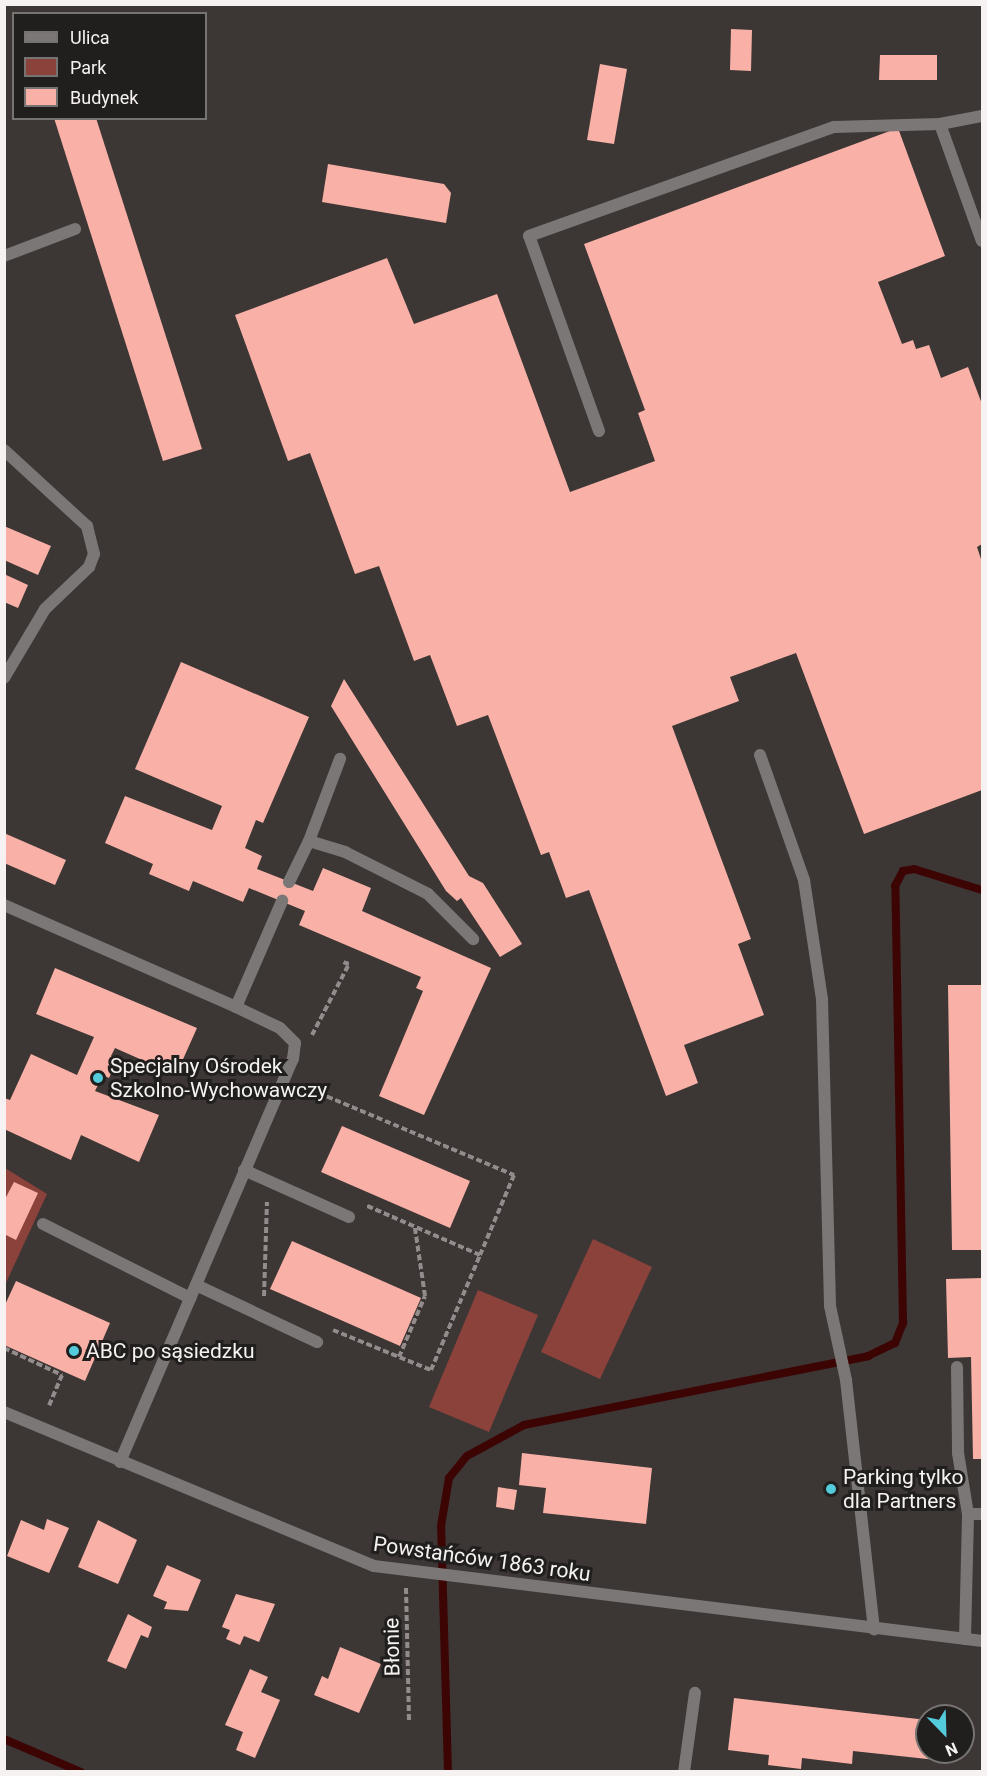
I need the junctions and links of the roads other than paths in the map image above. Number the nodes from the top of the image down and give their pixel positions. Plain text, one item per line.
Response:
1 (982, 116) edge
2 (940, 124) junction
3 (75, 229) dead end
4 (982, 241) edge
5 (4, 256) edge
6 (598, 431) dead end
7 (4, 450) edge
8 (4, 678) edge
9 (760, 755) dead end
10 (340, 759) dead end
11 (309, 841) junction
12 (290, 882) dead end
13 (282, 901) dead end
14 (4, 905) edge
15 (473, 939) dead end
16 (236, 1007) junction
17 (244, 1170) junction
18 (349, 1217) dead end
19 (44, 1224) dead end
20 (196, 1285) junction
21 (190, 1298) junction
22 (317, 1342) dead end
23 (957, 1367) dead end
24 (4, 1412) edge
25 (120, 1462) junction
26 (969, 1514) junction
27 (982, 1514) edge
28 (874, 1629) junction
29 (964, 1639) junction
30 (982, 1641) edge
31 (695, 1693) dead end
32 (684, 1772) edge

1 - 2 street
2 - 4 street
2 - 6 street
3 - 5 street
7 - 8 street
9 - 28 street
10 - 11 street
11 - 12 street
11 - 15 street
13 - 16 street
14 - 16 street
16 - 17 street
17 - 18 street
17 - 20 street
19 - 21 street
20 - 21 street
20 - 22 street
21 - 25 street
23 - 26 street
24 - 25 street, Powstańców 1863 roku
25 - 28 street, Powstańców 1863 roku
26 - 27 street
26 - 29 street
28 - 29 street, Powstańców 1863 roku
29 - 30 street, Powstańców 1863 roku
31 - 32 street

